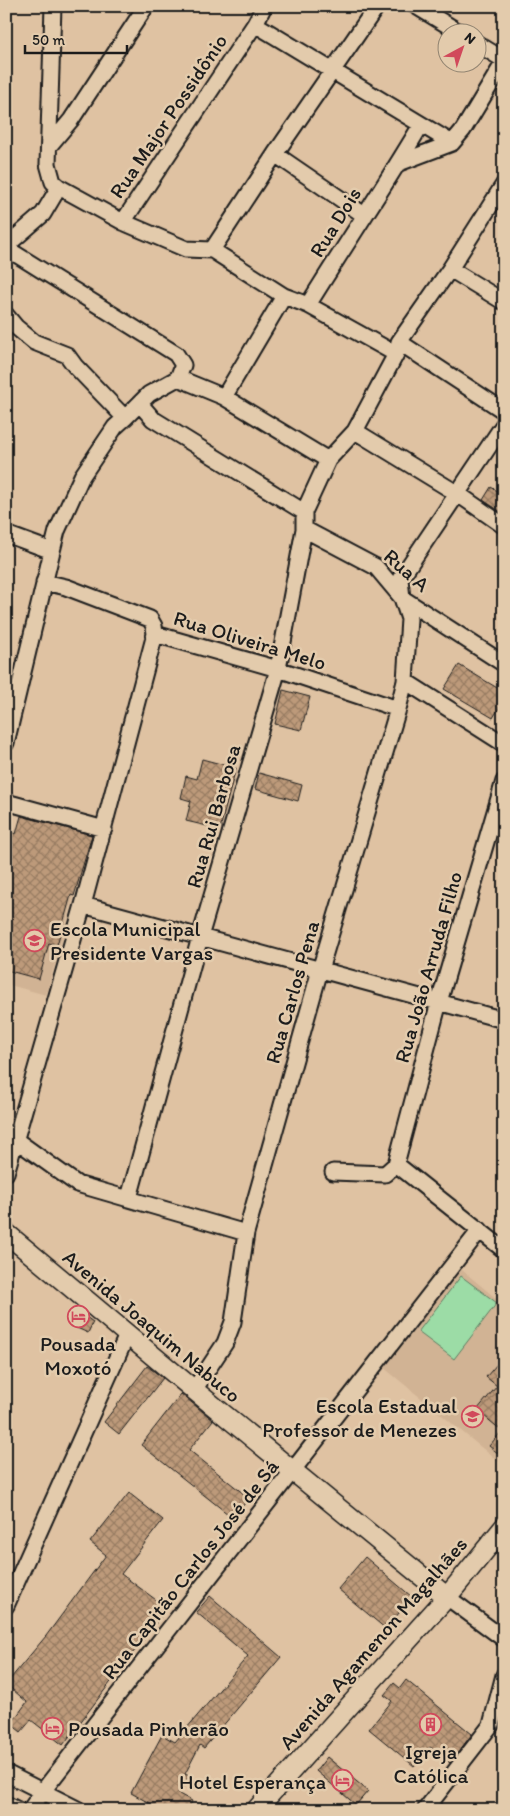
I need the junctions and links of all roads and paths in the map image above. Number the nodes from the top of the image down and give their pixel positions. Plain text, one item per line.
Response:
1 (54, 6) edge
2 (146, 6) edge
3 (264, 6) edge
4 (376, 6) edge
5 (416, 6) edge
6 (442, 22) edge
7 (255, 24) junction
8 (488, 51) edge
9 (504, 61) edge
10 (331, 71) junction
11 (421, 125) junction
12 (452, 143) junction
13 (50, 145) junction
14 (275, 154) junction
15 (399, 163) junction
16 (504, 184) edge
17 (59, 187) junction
18 (364, 215) junction
19 (122, 222) junction
20 (6, 247) edge
21 (212, 250) junction
22 (450, 269) junction
23 (284, 296) junction
24 (504, 302) edge
25 (308, 305) junction
26 (6, 315) edge
27 (398, 348) junction
28 (180, 371) junction
29 (224, 397) junction
30 (140, 404) junction
31 (504, 411) edge
32 (125, 418) junction
33 (504, 424) edge
34 (355, 431) junction
35 (328, 460) junction
36 (458, 494) junction
37 (304, 512) junction
38 (504, 526) edge
39 (304, 529) junction
40 (6, 534) edge
41 (52, 551) junction
42 (44, 582) junction
43 (402, 598) junction
44 (155, 634) junction
45 (504, 664) edge
46 (278, 669) junction
47 (405, 680) junction
48 (398, 709) junction
49 (6, 743) edge
50 (504, 744) edge
51 (504, 782) edge
52 (6, 802) edge
53 (104, 829) junction
54 (83, 905) junction
55 (200, 937) junction
56 (320, 970) junction
57 (440, 1002) junction
58 (504, 1020) edge
59 (11, 1137) edge
60 (396, 1164) junction
61 (333, 1172) dead end
62 (6, 1173) edge
63 (129, 1198) junction
64 (480, 1230) junction
65 (6, 1233) edge
66 (246, 1233) junction
67 (504, 1250) edge
68 (127, 1335) junction
69 (194, 1390) junction
70 (293, 1472) junction
71 (504, 1527) edge
72 (447, 1597) junction
73 (6, 1606) edge
74 (504, 1639) edge
75 (504, 1675) edge
76 (6, 1773) edge
77 (43, 1791) junction
78 (6, 1804) edge
79 (18, 1810) edge
80 (30, 1810) edge
81 (79, 1810) edge
82 (256, 1810) edge
83 (425, 1810) edge

1 - 13 street
2 - 13 street
3 - 7 street, Rua Major Possidônio
4 - 10 street
5 - 6 street
7 - 10 street
7 - 19 street, Rua Major Possidônio
8 - 9 street
9 - 12 street
10 - 11 street
10 - 14 street
11 - 12 street
11 - 15 street, Rua Dois
12 - 15 street
13 - 17 street
14 - 18 street
14 - 21 street
15 - 18 street, Rua Dois
16 - 22 street
17 - 19 street
17 - 20 street
18 - 25 street, Rua Dois
19 - 21 street
20 - 28 street
21 - 23 street
22 - 24 street
22 - 27 street
23 - 25 street
23 - 29 street
25 - 27 street
26 - 32 street
27 - 31 street
27 - 34 street
28 - 29 street
28 - 30 street
29 - 35 street
30 - 32 street
30 - 37 street
32 - 41 street
33 - 36 street
34 - 35 street
34 - 36 street
35 - 37 street
36 - 38 street
36 - 43 street
37 - 39 street, Rua Rui Barbosa
39 - 43 street, Rua A
39 - 46 street, Rua Rui Barbosa
40 - 41 street
41 - 42 street
42 - 44 street, Rua Oliveira Melo
42 - 49 street
43 - 45 street, Rua A
43 - 47 street, Rua Carlos Pena
44 - 46 street, Rua Oliveira Melo
44 - 53 street
46 - 48 street, Rua Oliveira Melo
46 - 55 street, Rua Rui Barbosa
47 - 48 street, Rua Carlos Pena
47 - 50 street
48 - 56 street, Rua Carlos Pena
51 - 57 street, Rua João Arruda Filho
52 - 53 street
53 - 54 street
54 - 55 street
54 - 59 street
55 - 56 street
55 - 63 street, Rua Rui Barbosa
56 - 57 street
56 - 66 street, Rua Carlos Pena
57 - 58 street
57 - 60 street, Rua João Arruda Filho
59 - 62 street
59 - 63 street
60 - 61 street
60 - 64 street
63 - 66 street
64 - 67 street
64 - 70 street, Rua Capitão Carlos José de Sá
65 - 68 main road, Avenida Joaquim Nabuco
66 - 69 street, Rua Carlos Pena
68 - 69 main road, Avenida Joaquim Nabuco
68 - 73 street
69 - 70 main road, Avenida Joaquim Nabuco
70 - 72 main road, Avenida Joaquim Nabuco
70 - 77 street, Rua Capitão Carlos José de Sá
71 - 72 main road, Avenida Agamenon Magalhães
72 - 74 street, Avenida Joaquim Nabuco
72 - 82 main road, Avenida Agamenon Magalhães
75 - 83 street
76 - 77 street
77 - 80 street, Rua Capitão Carlos José de Sá
77 - 81 street
78 - 79 street

